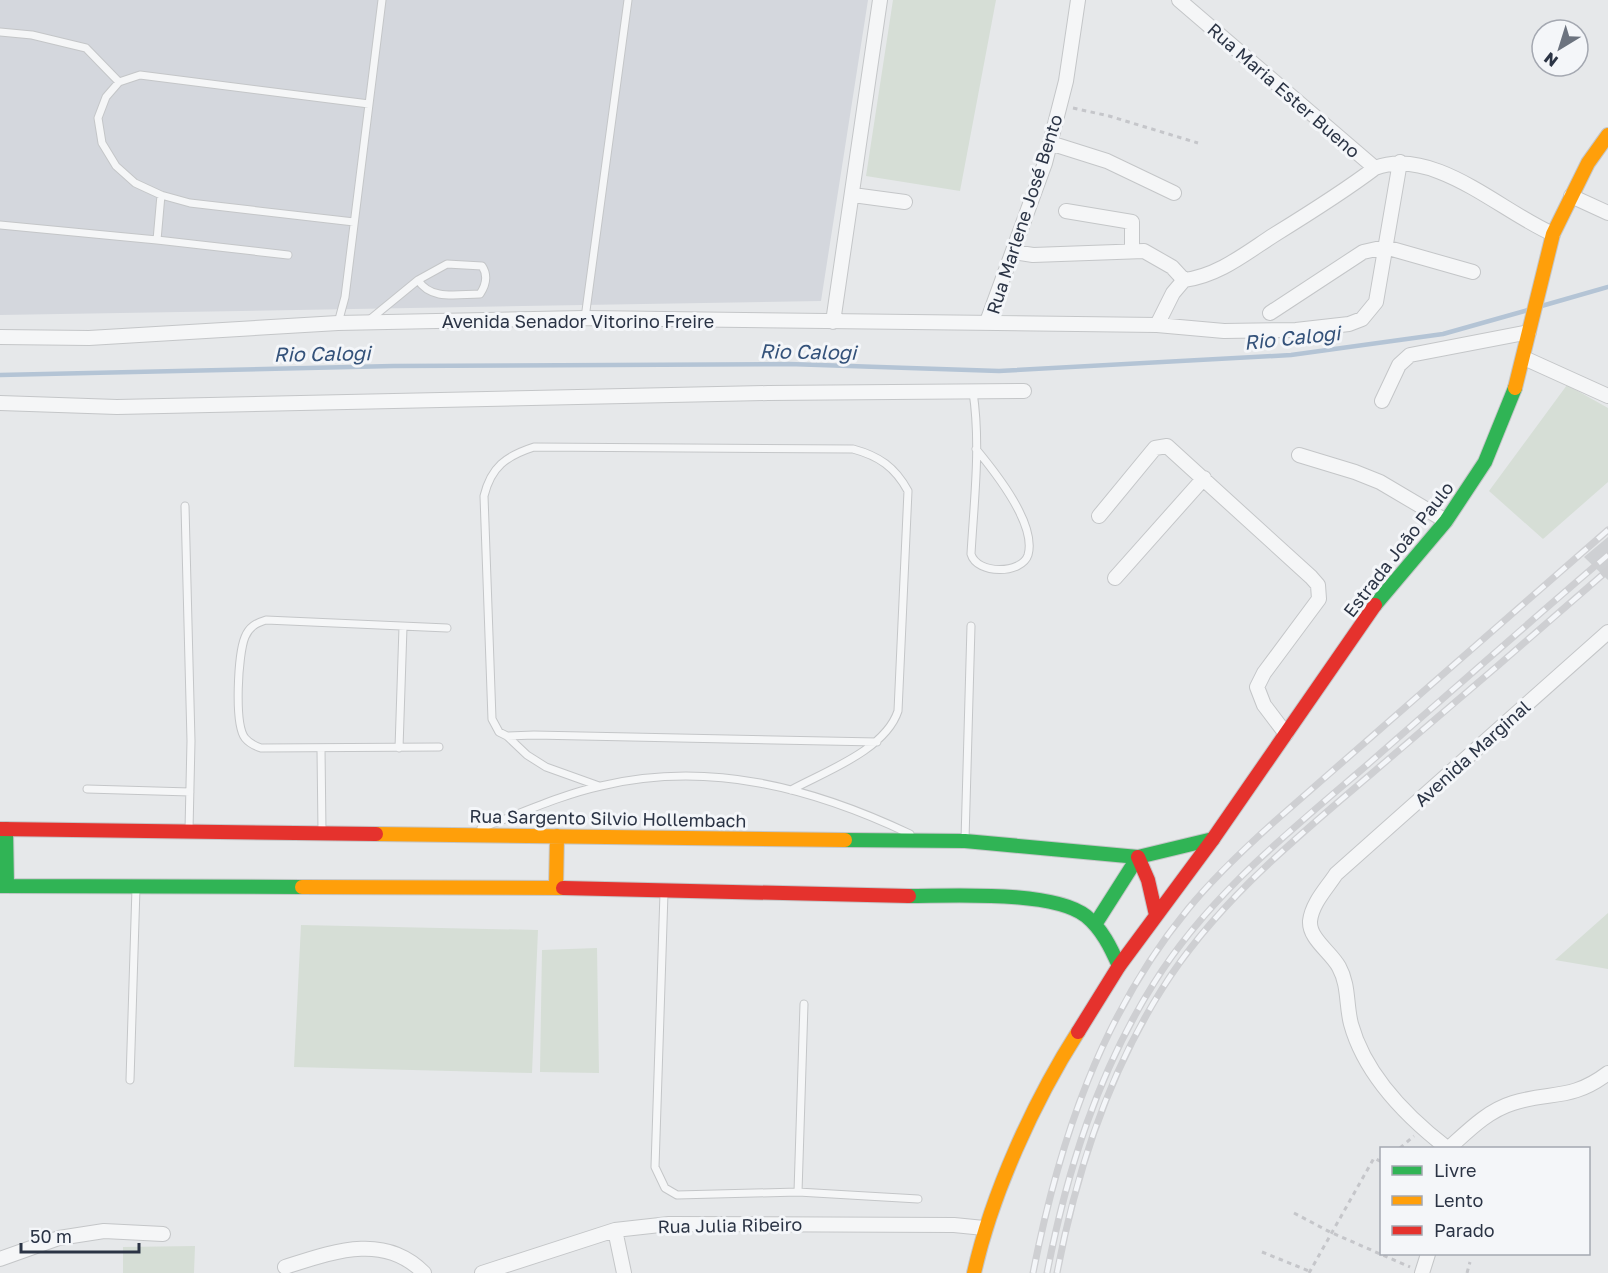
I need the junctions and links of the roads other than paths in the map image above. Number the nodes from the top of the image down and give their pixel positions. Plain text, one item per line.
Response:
1 (382, 0) edge
2 (628, 0) edge
3 (880, 0) edge
4 (1078, 0) edge
5 (1179, 0) edge
6 (0, 32) edge
7 (120, 82) junction
8 (369, 104) junction
9 (1608, 135) edge
10 (1050, 143) junction
11 (1400, 162) junction
12 (1374, 168) junction
13 (1174, 193) dead end
14 (161, 195) junction
15 (853, 195) junction
16 (1571, 196) junction
17 (904, 202) dead end
18 (1066, 211) dead end
19 (1608, 213) edge
20 (354, 222) junction
21 (0, 225) edge
22 (1553, 234) junction
23 (157, 240) junction
24 (1385, 247) junction
25 (1132, 251) junction
26 (1013, 252) junction
27 (288, 255) dead end
28 (1473, 272) dead end
29 (418, 280) junction
30 (1184, 280) junction
31 (1270, 313) dead end
32 (585, 318) junction
33 (833, 322) junction
34 (987, 322) junction
35 (338, 323) junction
36 (366, 323) junction
37 (1157, 325) junction
38 (1531, 327) junction
39 (0, 337) edge
40 (1524, 358) junction
41 (1023, 391) dead end
42 (973, 392) junction
43 (1608, 396) edge
44 (1382, 401) dead end
45 (0, 403) edge
46 (976, 449) junction
47 (1299, 455) dead end
48 (1204, 478) junction
49 (185, 506) dead end
50 (1099, 516) dead end
51 (1446, 521) junction
52 (1115, 578) dead end
53 (971, 626) dead end
54 (403, 627) junction
55 (447, 628) dead end
56 (1608, 632) edge
57 (1286, 734) junction
58 (507, 736) junction
59 (879, 742) junction
60 (440, 747) dead end
61 (399, 748) junction
62 (321, 749) junction
63 (599, 786) junction
64 (87, 789) dead end
65 (791, 790) junction
66 (190, 792) junction
67 (3, 829) edge
68 (189, 831) junction
69 (322, 833) junction
70 (464, 834) junction
71 (557, 836) junction
72 (1213, 839) junction
73 (924, 841) junction
74 (965, 842) junction
75 (1138, 857) junction
76 (3, 886) edge
77 (136, 886) junction
78 (556, 888) junction
79 (664, 892) junction
80 (1156, 915) junction
81 (1096, 923) junction
82 (1119, 966) junction
83 (804, 1004) dead end
84 (1608, 1073) edge
85 (130, 1080) dead end
86 (1446, 1147) edge
87 (1450, 1147) edge
88 (798, 1192) junction
89 (918, 1198) dead end
90 (984, 1228) junction
91 (615, 1230) junction
92 (163, 1234) dead end
93 (1428, 1255) edge
94 (0, 1259) edge
95 (285, 1267) dead end
96 (424, 1273) edge
97 (482, 1273) edge
98 (624, 1273) edge
99 (974, 1273) edge
100 (1422, 1273) edge

1 - 8 lane
2 - 32 lane
3 - 15 street
4 - 10 street, Rua Marlene José Bento
5 - 12 street, Rua Maria Ester Bueno
6 - 7 lane
7 - 8 lane
7 - 14 lane
8 - 20 lane
9 - 16 main road, Estrada João Paulo
10 - 13 street
10 - 26 street, Rua Marlene José Bento
11 - 12 street, Rua Maria Ester Bueno
11 - 22 street, Rua Maria Ester Bueno
11 - 24 street
12 - 30 street
14 - 20 lane
14 - 23 lane
15 - 17 street
15 - 33 street
16 - 19 street
16 - 22 main road, Estrada João Paulo
18 - 25 street
20 - 35 lane
21 - 23 lane
22 - 38 main road, Estrada João Paulo
23 - 27 lane
24 - 28 street
24 - 31 street
24 - 37 street, Avenida Senador Vitorino Freire
25 - 26 street
25 - 30 street
26 - 34 street, Rua Marlene José Bento
29 - 29 lane
29 - 36 lane
30 - 37 street
32 - 33 street, Avenida Senador Vitorino Freire
32 - 36 street, Avenida Senador Vitorino Freire
33 - 34 street, Avenida Senador Vitorino Freire
34 - 37 street, Avenida Senador Vitorino Freire
35 - 36 street, Avenida Senador Vitorino Freire
35 - 39 street, Avenida Senador Vitorino Freire
38 - 40 main road, Estrada João Paulo
38 - 44 street
40 - 43 street
40 - 51 main road, Estrada João Paulo
41 - 42 street
42 - 45 street
42 - 46 lane
46 - 46 lane
47 - 51 street
48 - 50 street
48 - 52 street
48 - 57 street
49 - 66 lane
51 - 57 main road, Estrada João Paulo
53 - 74 lane
54 - 55 lane
54 - 61 lane
54 - 62 lane
56 - 86 street, Avenida Marginal
57 - 72 main road, Estrada João Paulo
58 - 59 lane
58 - 59 lane
58 - 63 lane
59 - 65 lane
60 - 61 lane
61 - 62 lane
62 - 69 lane
63 - 65 lane
63 - 70 lane
64 - 66 lane
65 - 73 lane
66 - 68 lane
67 - 68 main road, Rua Sargento Silvio Hollembach
67 - 76 main road
68 - 69 main road, Rua Sargento Silvio Hollembach
69 - 70 main road, Rua Sargento Silvio Hollembach
70 - 71 main road, Rua Sargento Silvio Hollembach
71 - 73 main road, Rua Sargento Silvio Hollembach
71 - 78 main road
72 - 75 main road, Rua Sargento Silvio Hollembach
72 - 80 main road, Estrada João Paulo
73 - 74 main road, Rua Sargento Silvio Hollembach
74 - 75 main road, Rua Sargento Silvio Hollembach
75 - 80 main road
75 - 81 main road
76 - 77 main road
77 - 78 main road
77 - 85 lane
78 - 79 main road
79 - 81 main road
79 - 88 lane
80 - 82 main road, Estrada João Paulo
81 - 82 main road
82 - 90 main road, Estrada João Paulo
83 - 88 lane
84 - 87 street
88 - 89 lane
90 - 91 street, Rua Julia Ribeiro
90 - 99 main road, Estrada João Paulo
91 - 97 street, Rua Julia Ribeiro
91 - 98 street
92 - 94 street
93 - 100 street
95 - 96 street

